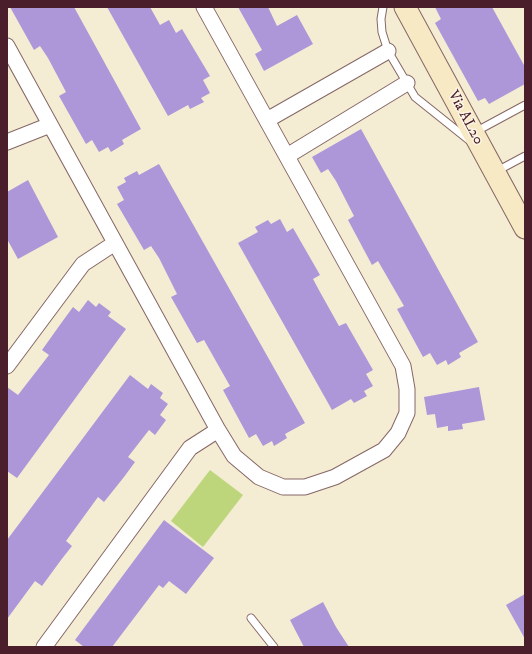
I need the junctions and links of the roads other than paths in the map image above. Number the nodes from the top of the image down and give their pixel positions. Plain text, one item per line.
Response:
1 (204, 7) edge
2 (383, 7) edge
3 (405, 7) edge
4 (7, 46) edge
5 (388, 51) junction
6 (407, 83) junction
7 (525, 105) edge
8 (267, 120) junction
9 (50, 125) junction
10 (473, 133) junction
11 (7, 142) edge
12 (483, 151) junction
13 (287, 156) junction
14 (525, 156) edge
15 (495, 172) junction
16 (525, 228) edge
17 (115, 243) junction
18 (7, 366) edge
19 (218, 430) junction
20 (251, 618) dead end
21 (44, 647) edge
22 (274, 647) edge

1 - 8 street
2 - 5 lane
3 - 10 street, Via AL20
4 - 9 street
5 - 6 lane
5 - 8 street
6 - 12 lane
6 - 13 street
7 - 10 lane
8 - 13 street
9 - 11 street
9 - 17 street
10 - 12 street, Via AL20
12 - 15 street, Via AL20
13 - 19 street
14 - 15 lane
15 - 16 street, Via AL20
17 - 18 street
17 - 19 street
19 - 21 street
20 - 22 lane

